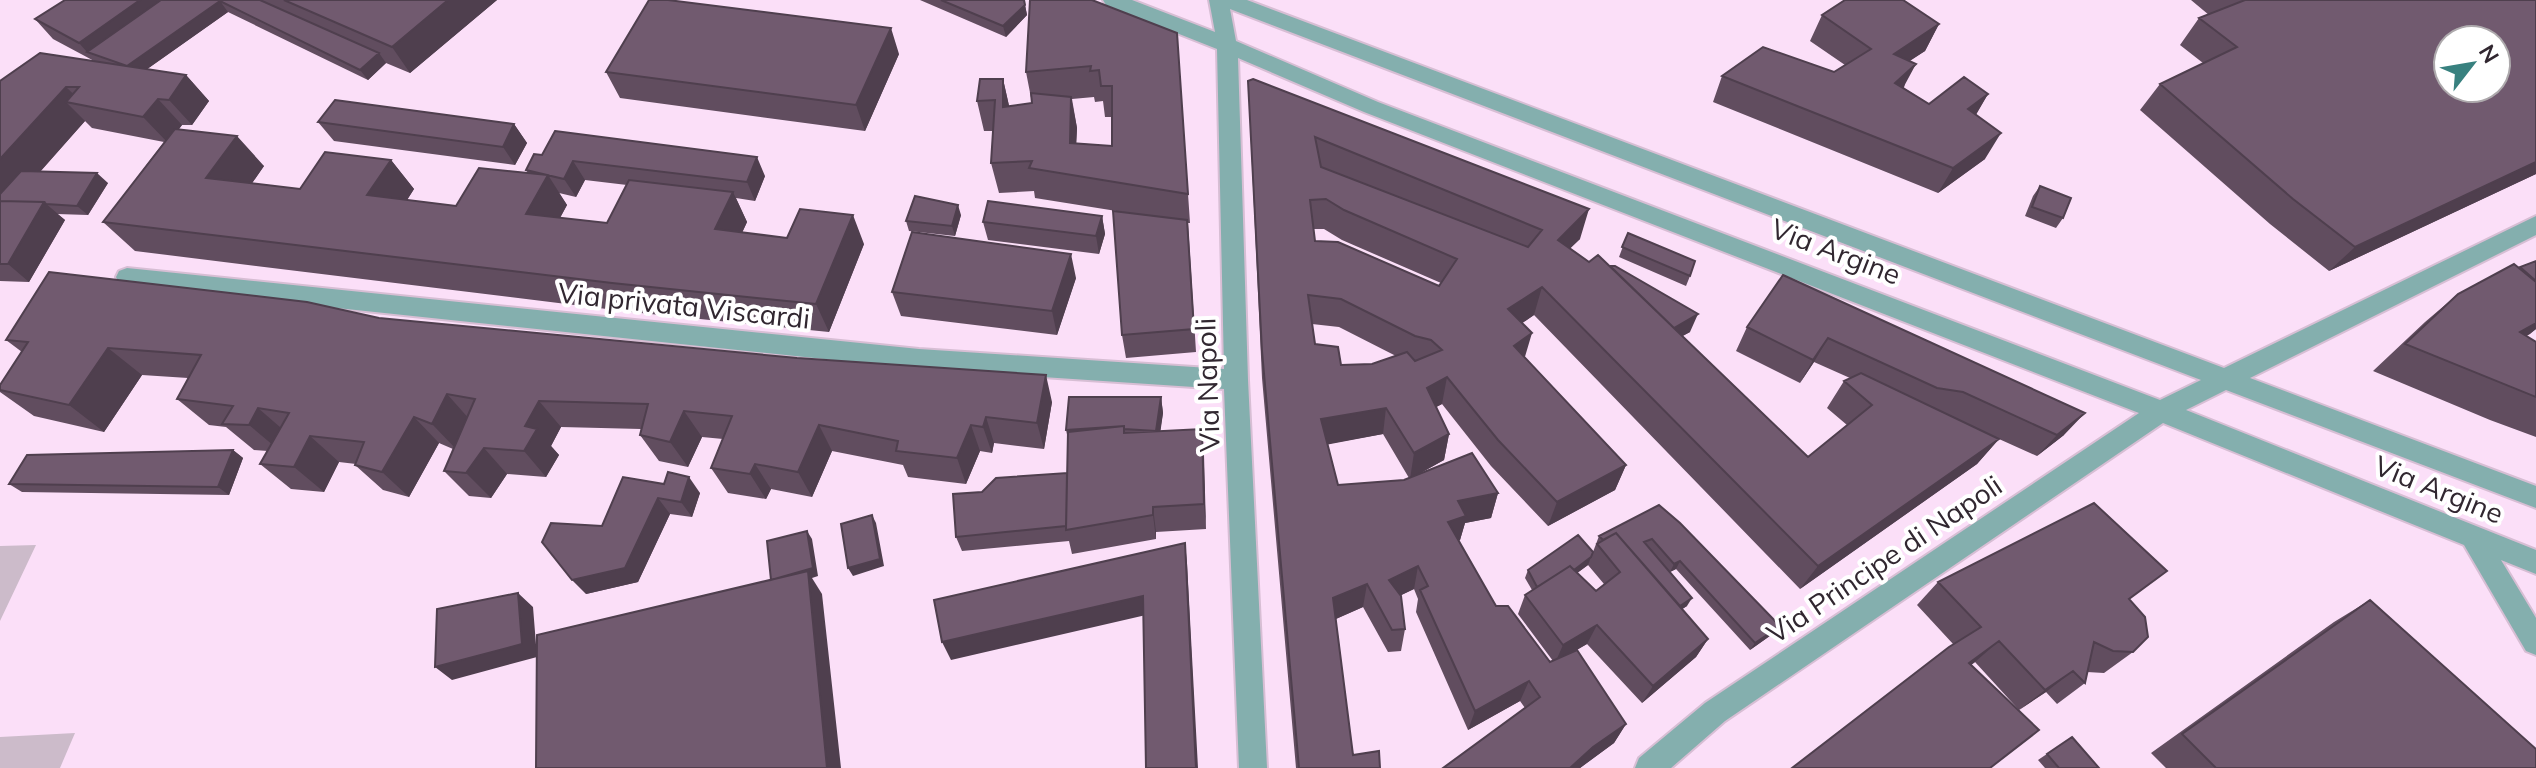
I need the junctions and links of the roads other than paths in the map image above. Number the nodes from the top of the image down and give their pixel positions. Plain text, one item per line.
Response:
1 (1113, 0) edge
2 (1219, 0) edge
3 (1227, 0) edge
4 (1227, 45) junction
5 (2536, 225) edge
6 (127, 277) dead end
7 (2224, 379) junction
8 (1236, 380) junction
9 (2161, 411) junction
10 (2536, 497) edge
11 (2474, 539) junction
12 (2536, 562) edge
13 (2536, 642) edge
14 (1253, 768) edge
15 (1649, 768) edge

1 - 4 street, Via Argine
2 - 4 street, Via Napoli
3 - 7 street, Via Argine
4 - 8 street, Via Napoli
4 - 9 street, Via Argine
5 - 7 street
6 - 8 street, Via privata Viscardi
7 - 9 street, Via Principe di Napoli
7 - 10 street, Via Argine
8 - 14 street, Via Napoli
9 - 11 street, Via Argine
9 - 15 street, Via Principe di Napoli
11 - 12 street, Via Argine
11 - 13 street

